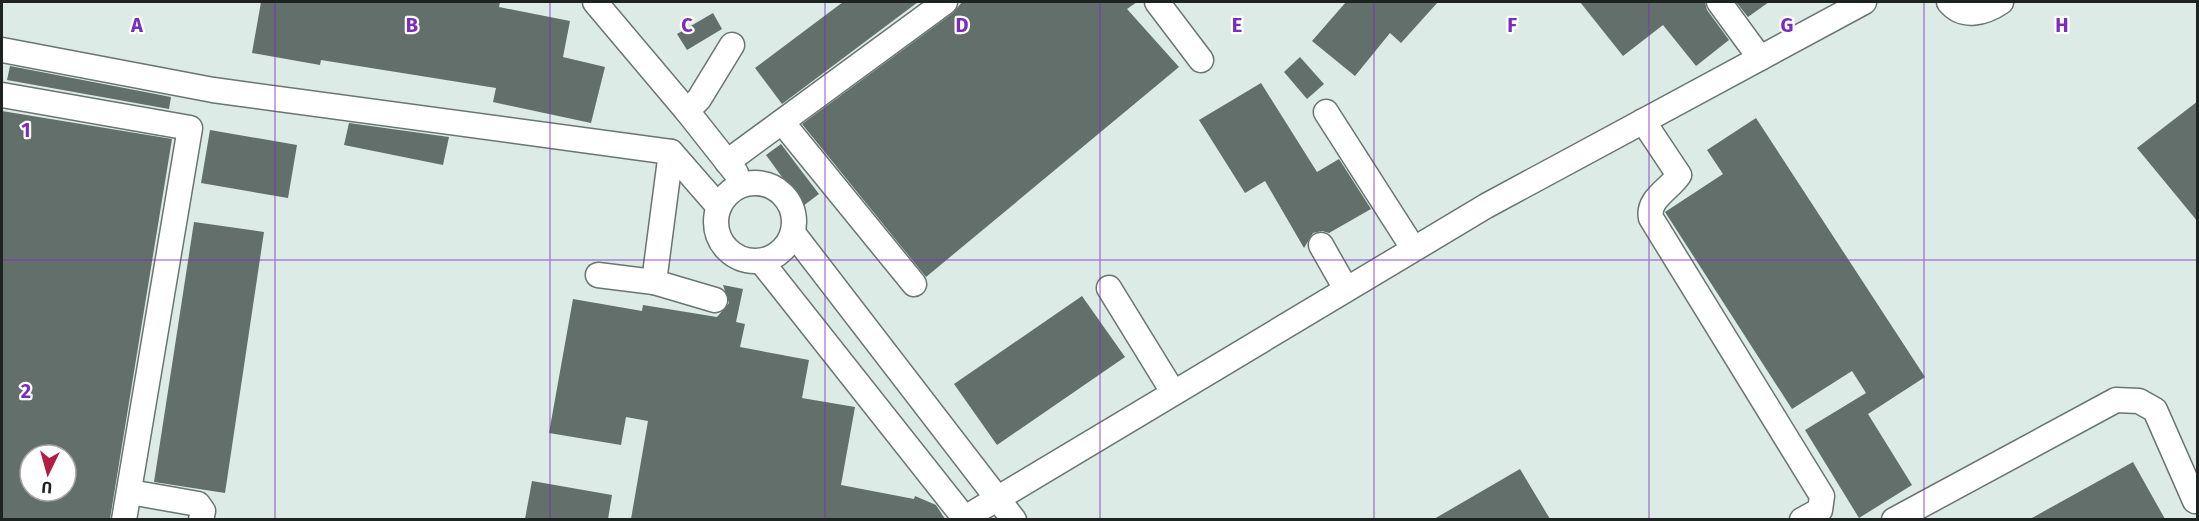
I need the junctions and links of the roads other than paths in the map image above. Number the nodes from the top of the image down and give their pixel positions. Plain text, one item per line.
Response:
1 (594, 2) edge
2 (945, 2) edge
3 (1157, 2) edge
4 (1719, 2) edge
5 (1864, 2) edge
6 (1949, 2) edge
7 (2001, 2) edge
8 (732, 45) dead end
9 (2, 50) edge
10 (1760, 58) junction
11 (1201, 60) dead end
12 (2, 95) edge
13 (687, 111) junction
14 (1326, 112) dead end
15 (1643, 121) junction
16 (782, 122) junction
17 (671, 152) junction
18 (727, 162) junction
19 (745, 185) junction
20 (719, 207) junction
21 (793, 233) junction
22 (1321, 245) dead end
23 (1413, 249) junction
24 (761, 261) junction
25 (598, 275) dead end
26 (654, 282) junction
27 (914, 284) dead end
28 (1109, 288) dead end
29 (1346, 289) junction
30 (715, 300) dead end
31 (1173, 392) junction
32 (130, 492) junction
33 (997, 498) junction
34 (2195, 501) dead end
35 (124, 519) edge
36 (201, 519) edge
37 (965, 519) edge
38 (1014, 519) edge
39 (1802, 519) edge
40 (1894, 519) edge

1 - 13 lane
2 - 16 lane
3 - 11 lane
4 - 10 lane
5 - 10 lane
6 - 7 lane
8 - 13 lane
9 - 17 lane
10 - 15 lane
12 - 32 lane
13 - 18 lane
14 - 23 lane
15 - 23 lane
15 - 39 lane
16 - 18 lane
16 - 27 lane
17 - 20 lane
17 - 26 lane
18 - 19 lane
19 - 20 lane
19 - 21 lane
20 - 24 lane
21 - 24 lane
21 - 33 lane
22 - 29 lane
23 - 29 lane
24 - 37 lane
25 - 26 lane
26 - 30 lane
28 - 31 lane
29 - 31 lane
31 - 33 lane
32 - 35 lane
32 - 36 lane
33 - 37 lane
33 - 38 lane
34 - 40 lane

